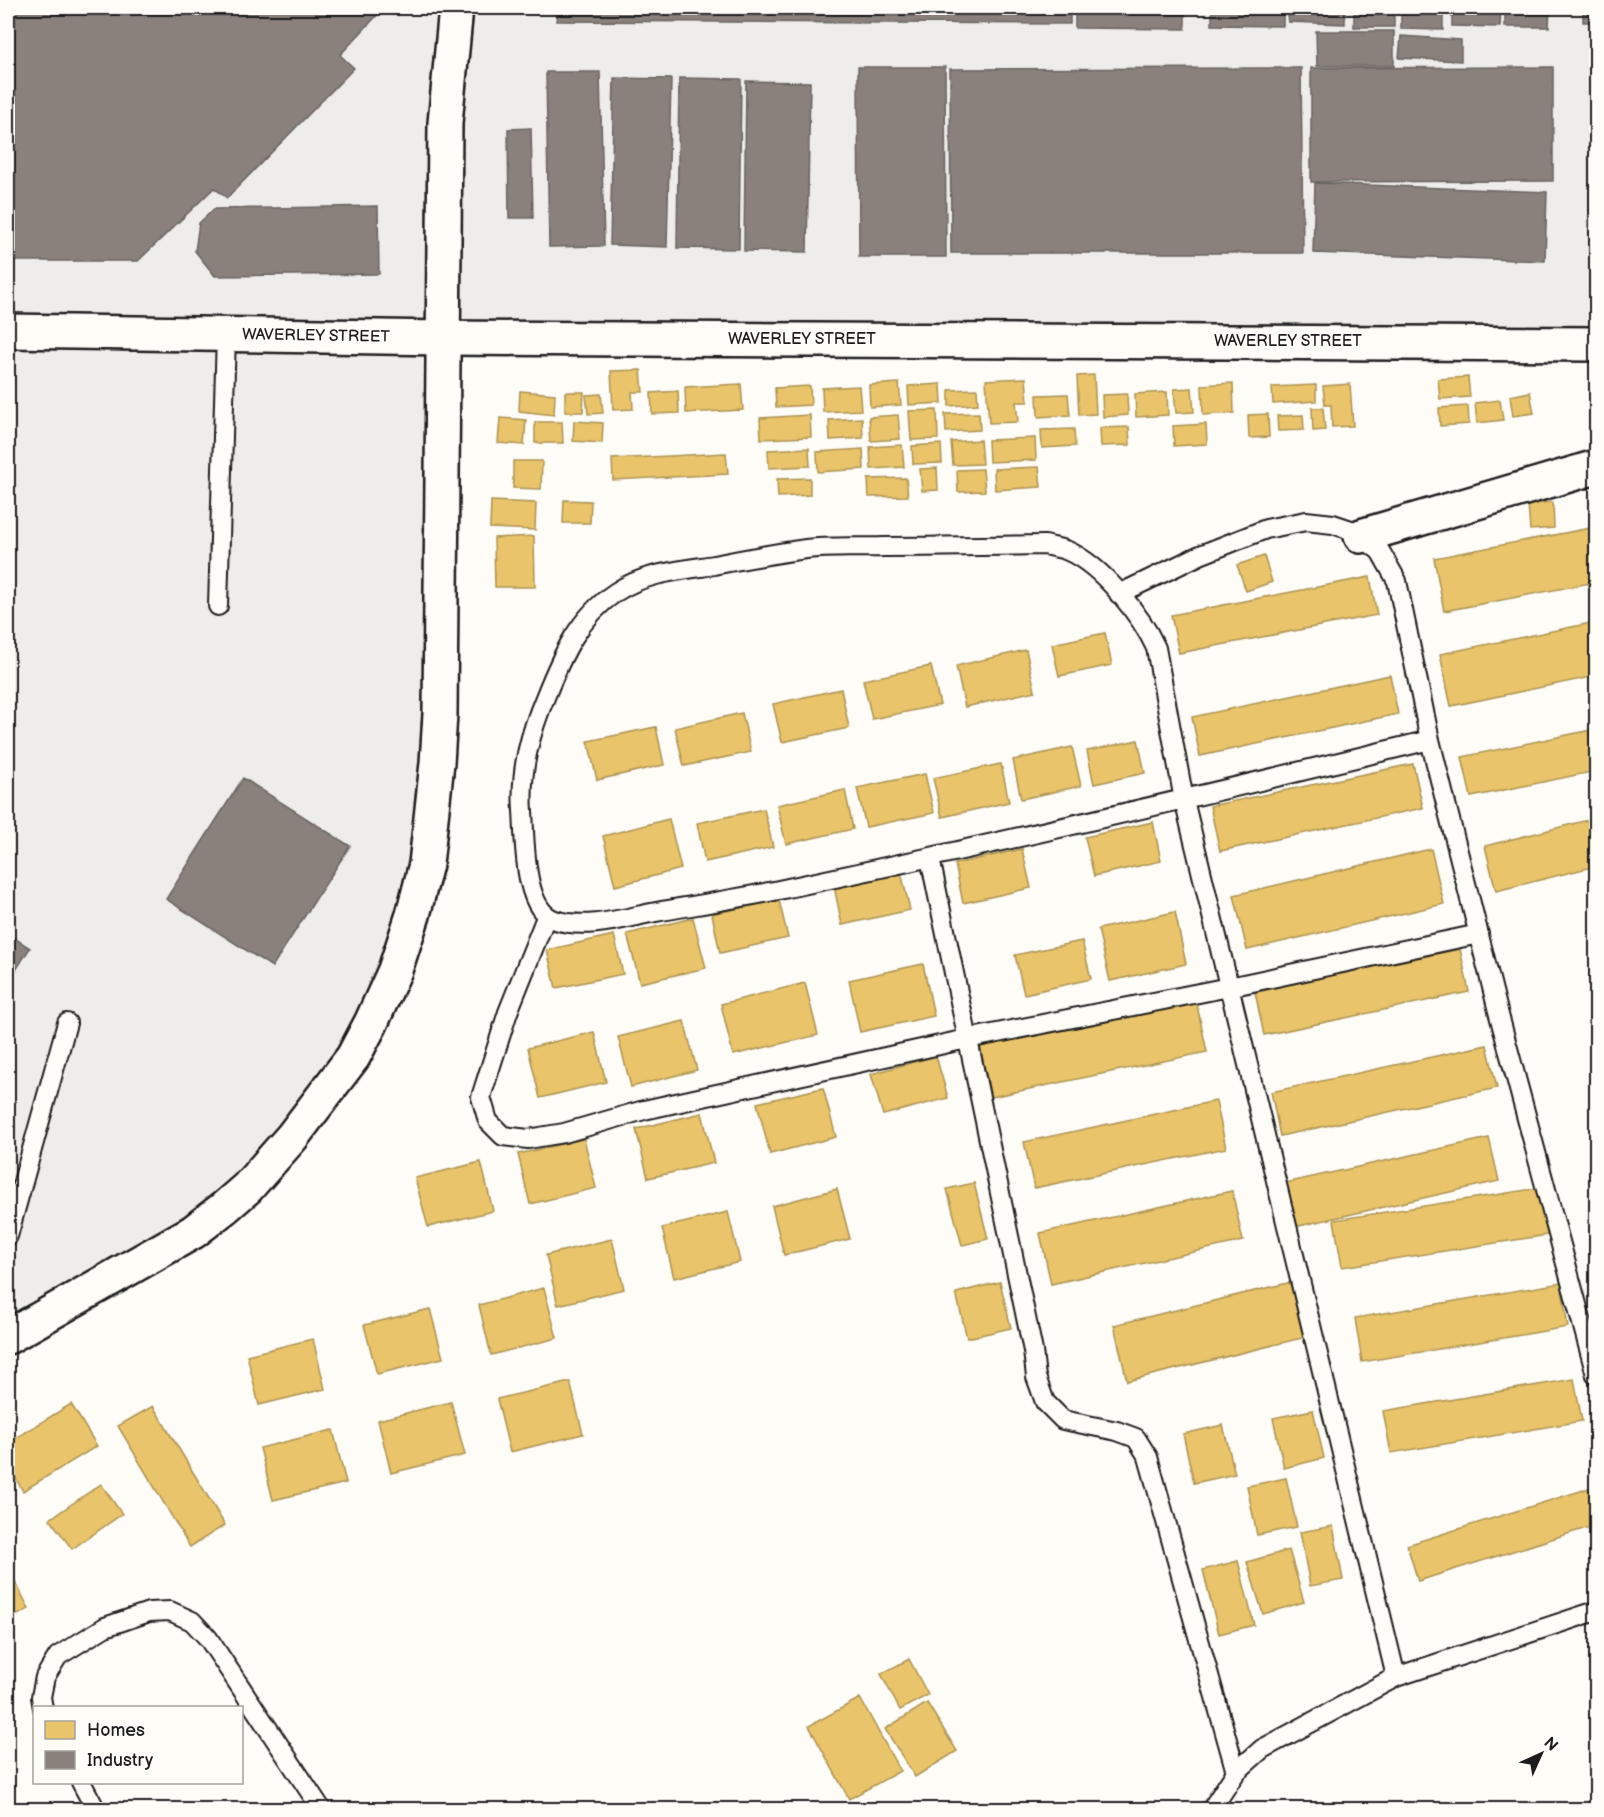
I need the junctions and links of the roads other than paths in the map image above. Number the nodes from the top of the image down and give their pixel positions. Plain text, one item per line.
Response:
1 (456, 8) edge
2 (8, 331) edge
3 (226, 335) junction
4 (442, 338) junction
5 (1596, 344) edge
6 (1596, 467) edge
7 (1361, 536) junction
8 (1119, 594) junction
9 (218, 606) dead end
10 (1430, 740) junction
11 (1184, 800) junction
12 (930, 858) junction
13 (546, 916) junction
14 (1479, 934) junction
15 (1229, 987) junction
16 (68, 1023) dead end
17 (967, 1039) junction
18 (8, 1236) edge
19 (8, 1337) edge
20 (1596, 1375) edge
21 (1596, 1611) edge
22 (1396, 1677) junction
23 (43, 1706) edge
24 (1236, 1772) junction
25 (82, 1784) edge
26 (96, 1809) edge
27 (322, 1809) edge
28 (1211, 1809) edge

1 - 4 street
2 - 3 street, WAVERLEY STREET
3 - 4 street, WAVERLEY STREET
3 - 9 lane
4 - 5 street, WAVERLEY STREET
4 - 19 street
6 - 7 street
7 - 8 lane
7 - 10 lane
8 - 11 lane
8 - 13 lane
10 - 11 lane
10 - 14 lane
11 - 12 lane
11 - 15 lane
12 - 13 lane
12 - 17 lane
13 - 17 lane
14 - 15 lane
14 - 20 lane
15 - 17 lane
15 - 22 lane
16 - 18 lane
17 - 24 lane
21 - 22 lane
22 - 24 lane
23 - 27 lane
24 - 28 lane
25 - 26 lane

